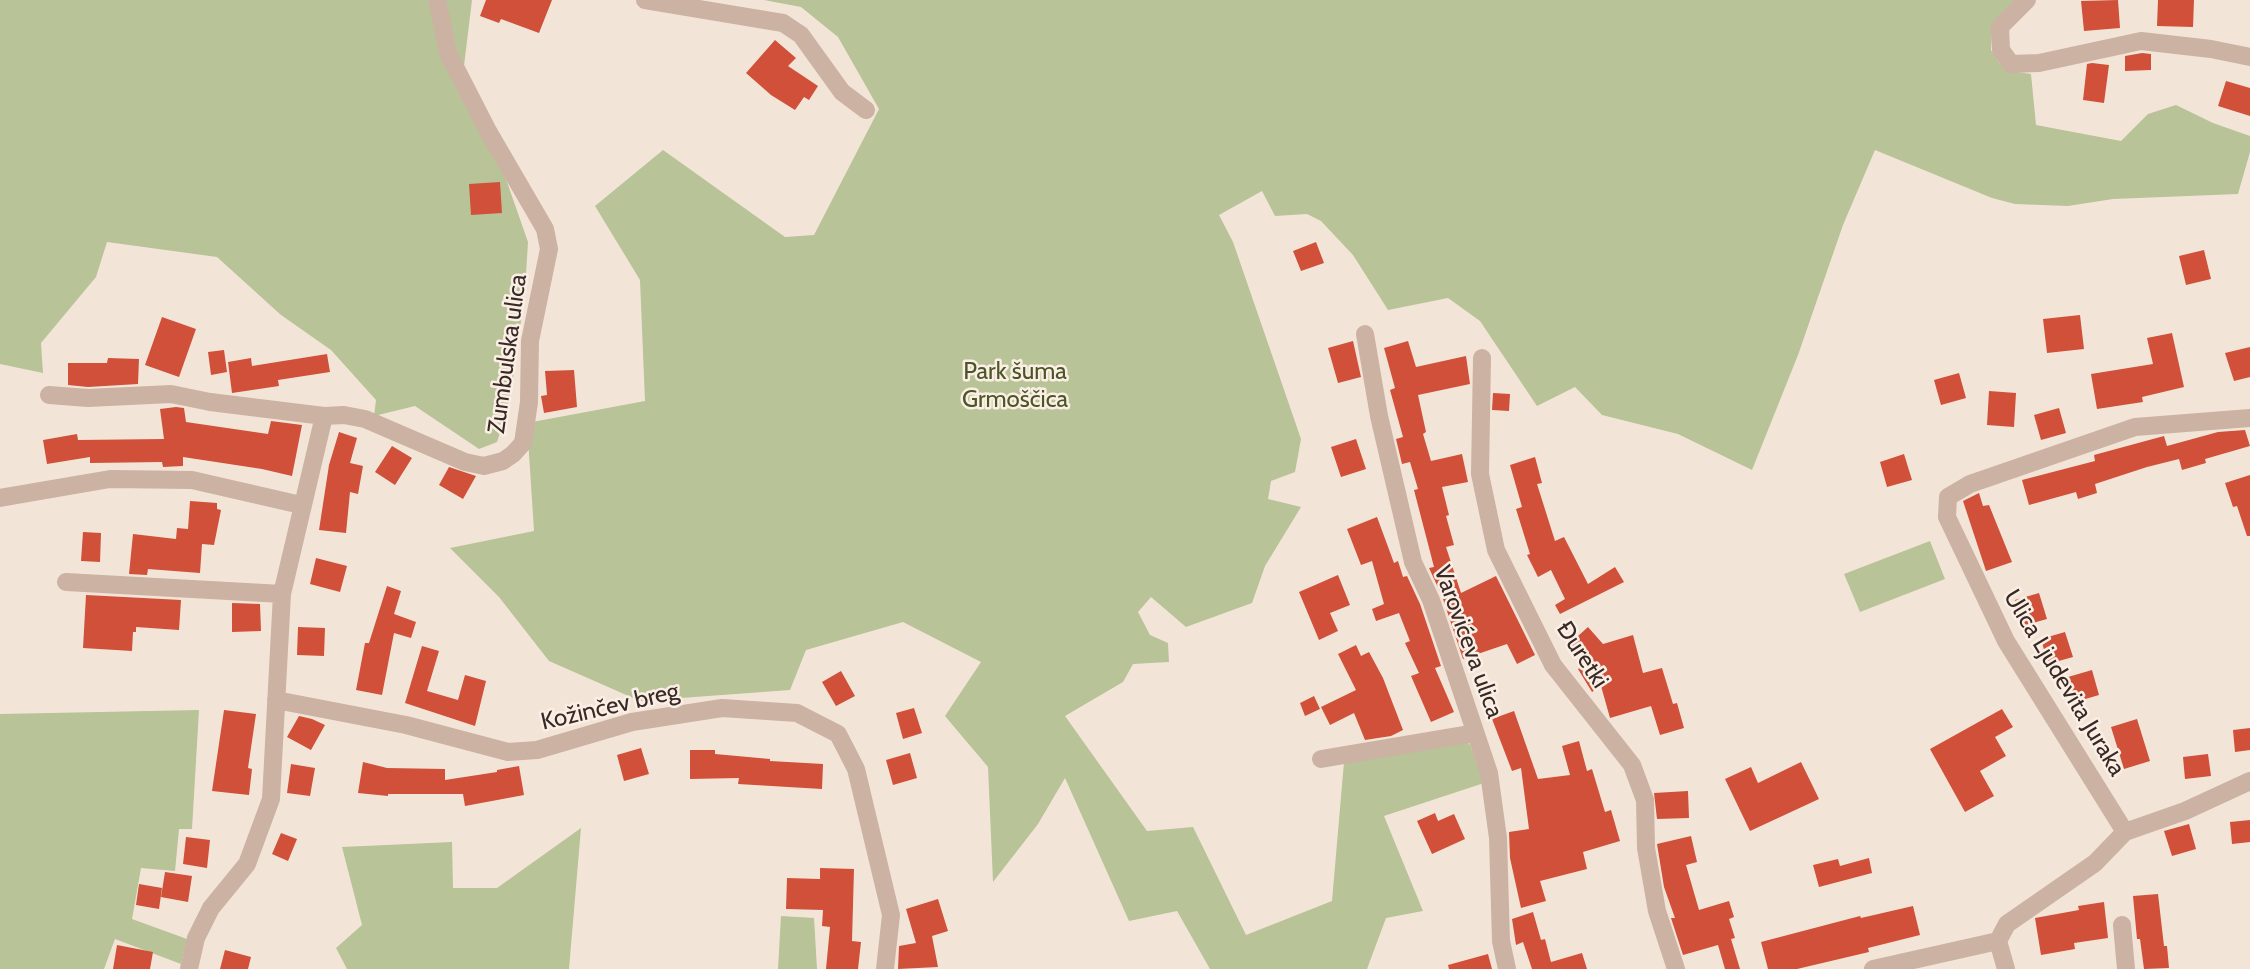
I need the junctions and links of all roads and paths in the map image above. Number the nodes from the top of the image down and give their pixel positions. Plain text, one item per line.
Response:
1 (437, 0) edge
2 (645, 0) edge
3 (2027, 0) edge
4 (2250, 57) edge
5 (866, 110) dead end
6 (1365, 334) dead end
7 (1482, 358) dead end
8 (49, 395) dead end
9 (324, 416) junction
10 (2250, 418) edge
11 (0, 498) edge
12 (301, 505) junction
13 (66, 582) dead end
14 (282, 594) junction
15 (276, 700) junction
16 (1475, 733) junction
17 (1321, 759) dead end
18 (2250, 781) edge
19 (2125, 832) junction
20 (2122, 925) dead end
21 (1998, 941) junction
22 (189, 969) edge
23 (885, 969) edge
24 (1507, 969) edge
25 (1676, 969) edge
26 (1873, 969) edge
27 (2006, 969) edge
28 (2126, 969) edge

1 - 9 street, Zumbulska ulica
2 - 5 street
3 - 4 street
6 - 16 street, Varovićeva ulica
7 - 25 street, Đuretki
8 - 9 street, Zumbulska ulica
9 - 12 street
10 - 19 street, Ulica Ljudevita Juraka
11 - 12 street
12 - 14 street
13 - 14 street
14 - 15 street
15 - 22 street
15 - 23 street, Kožinčev breg
16 - 17 street
16 - 24 street, Varovićeva ulica
18 - 19 street
19 - 21 street
20 - 28 street
21 - 26 street
21 - 27 street

